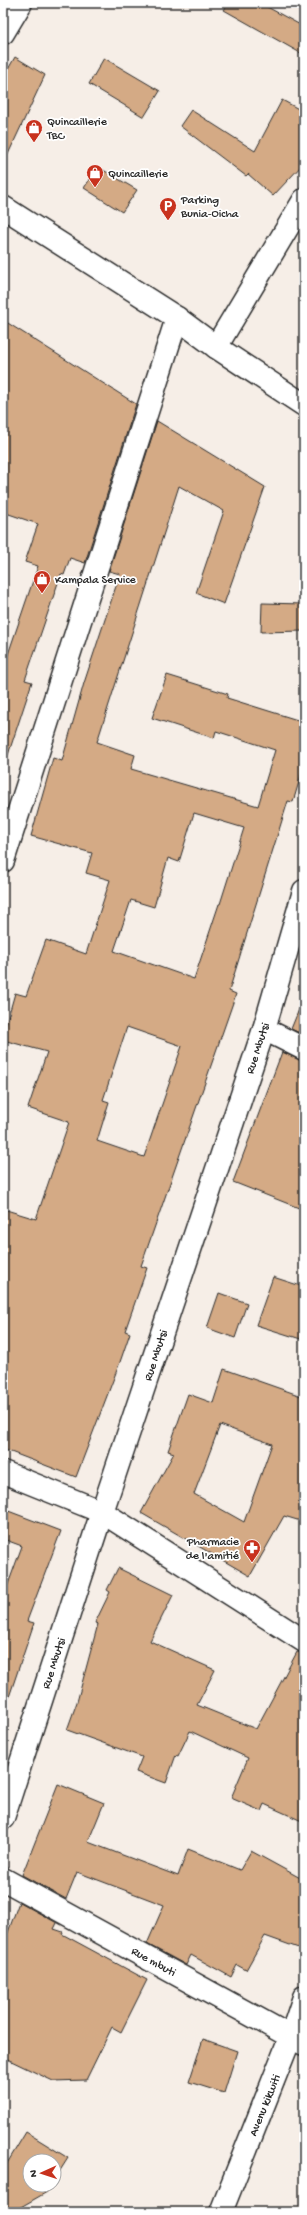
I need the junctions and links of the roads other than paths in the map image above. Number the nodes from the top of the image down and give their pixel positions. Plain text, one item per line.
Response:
1 (20, 3) edge
2 (3, 33) edge
3 (304, 200) edge
4 (3, 207) edge
5 (177, 318) junction
6 (216, 347) junction
7 (304, 405) edge
8 (3, 861) edge
9 (304, 892) edge
10 (264, 1029) junction
11 (304, 1049) edge
12 (3, 1472) edge
13 (102, 1512) junction
14 (304, 1641) edge
15 (3, 1818) edge
16 (3, 1879) edge
17 (304, 1997) edge
18 (297, 2040) edge
19 (221, 2212) edge

1 - 2 main road
3 - 6 main road
4 - 5 main road
5 - 6 main road
5 - 8 main road
6 - 7 main road
9 - 10 main road, Rue Mbutsi
10 - 11 main road
10 - 13 main road, Rue Mbutsi
12 - 13 main road
13 - 14 main road
13 - 15 main road, Rue Mbutsi
16 - 18 main road, Rue mbuti
17 - 18 main road, Avenu kikwiti
18 - 19 main road, Avenu kikwiti

